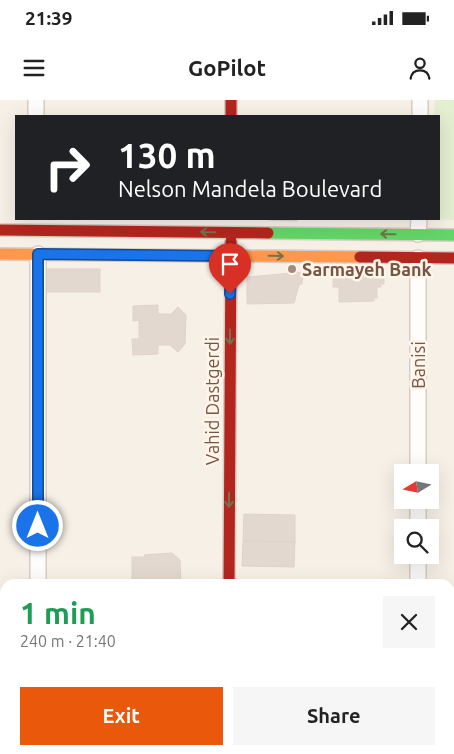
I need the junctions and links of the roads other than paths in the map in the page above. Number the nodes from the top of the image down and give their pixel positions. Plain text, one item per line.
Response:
1 (36, 100) edge
2 (232, 100) edge
3 (420, 100) edge
4 (36, 115) edge
5 (231, 115) edge
6 (420, 115) edge
7 (231, 220) edge
8 (418, 220) edge
9 (38, 225) edge
10 (0, 230) edge
11 (231, 232) junction
12 (418, 234) junction
13 (454, 235) edge
14 (0, 254) edge
15 (38, 254) junction
16 (231, 256) junction
17 (418, 258) junction
18 (454, 258) edge
19 (418, 464) edge
20 (418, 564) edge
21 (38, 579) edge
22 (229, 579) edge
23 (418, 579) edge

1 - 4 street
2 - 5 main road
3 - 6 street
7 - 11 main road, Vahid Dastgerdi
8 - 12 street
9 - 10 main road
11 -> 9 main road
12 -> 11 main road
11 - 16 main road, Vahid Dastgerdi
12 - 13 main road
14 - 15 main road
15 - 16 main road
15 - 21 street
16 -> 17 main road
16 -> 22 main road, Vahid Dastgerdi
17 - 18 main road
17 - 19 street, Banisi
20 - 23 street

